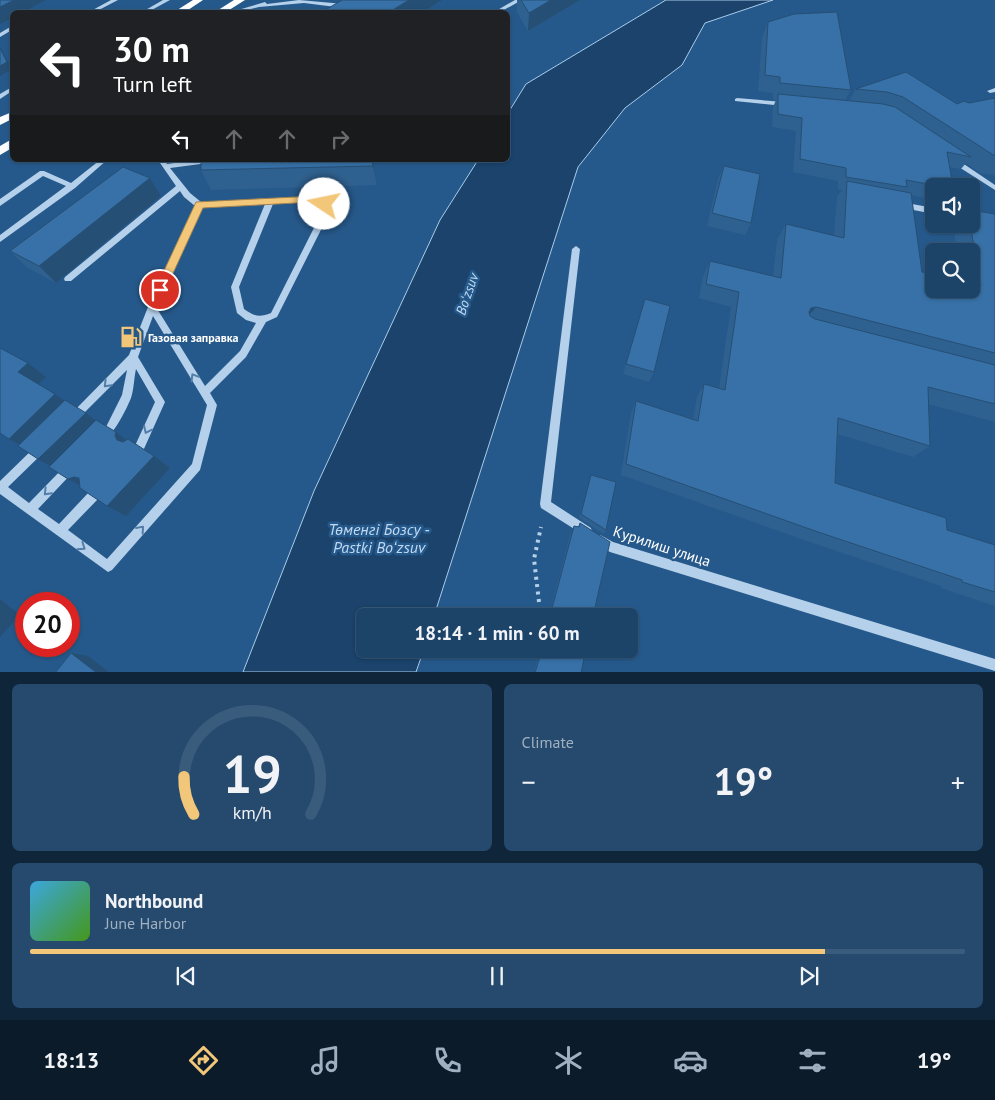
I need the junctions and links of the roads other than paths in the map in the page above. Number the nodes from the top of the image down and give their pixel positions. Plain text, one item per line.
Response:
1 (115, 0) edge
2 (167, 0) edge
3 (199, 0) edge
4 (240, 0) edge
5 (256, 0) edge
6 (278, 0) edge
7 (318, 0) edge
8 (519, 0) edge
9 (305, 1) edge
10 (329, 1) edge
11 (259, 9) edge
12 (96, 10) edge
13 (150, 10) edge
14 (182, 10) edge
15 (223, 10) edge
16 (501, 10) edge
17 (737, 100) dead end
18 (797, 105) edge
19 (946, 155) edge
20 (102, 162) edge
21 (181, 162) edge
22 (163, 163) edge
23 (72, 186) junction
24 (181, 186) junction
25 (995, 188) edge
26 (270, 201) junction
27 (0, 202) edge
28 (895, 204) edge
29 (199, 205) junction
30 (925, 209) edge
31 (0, 239) edge
32 (576, 249) dead end
33 (68, 279) dead end
34 (152, 307) junction
35 (262, 321) junction
36 (133, 357) junction
37 (204, 393) junction
38 (67, 424) edge
39 (48, 442) edge
40 (96, 442) edge
41 (138, 448) edge
42 (77, 462) edge
43 (0, 488) edge
44 (94, 494) edge
45 (30, 509) junction
46 (60, 532) junction
47 (995, 665) edge

1 - 12 street
2 - 13 street
3 - 14 highway
4 - 15 highway
5 - 11 street
6 - 11 street
7 - 10 street
8 - 16 street
9 - 10 street
9 - 11 street
17 - 18 street
19 - 25 street
20 - 23 street
21 - 22 street
22 - 24 street
23 - 27 street
23 - 31 street
24 - 29 street
24 - 33 street
26 - 29 street
26 - 35 street
26 - 35 street
28 - 30 street
29 - 34 street
32 - 47 street, Курилиш улица
34 - 36 street
37 -> 34 street
35 - 37 street
36 -> 38 street
36 - 40 street
36 -> 41 street
46 -> 37 street
39 - 43 street
42 -> 45 street
43 - 45 street
44 - 46 street
45 - 46 street

